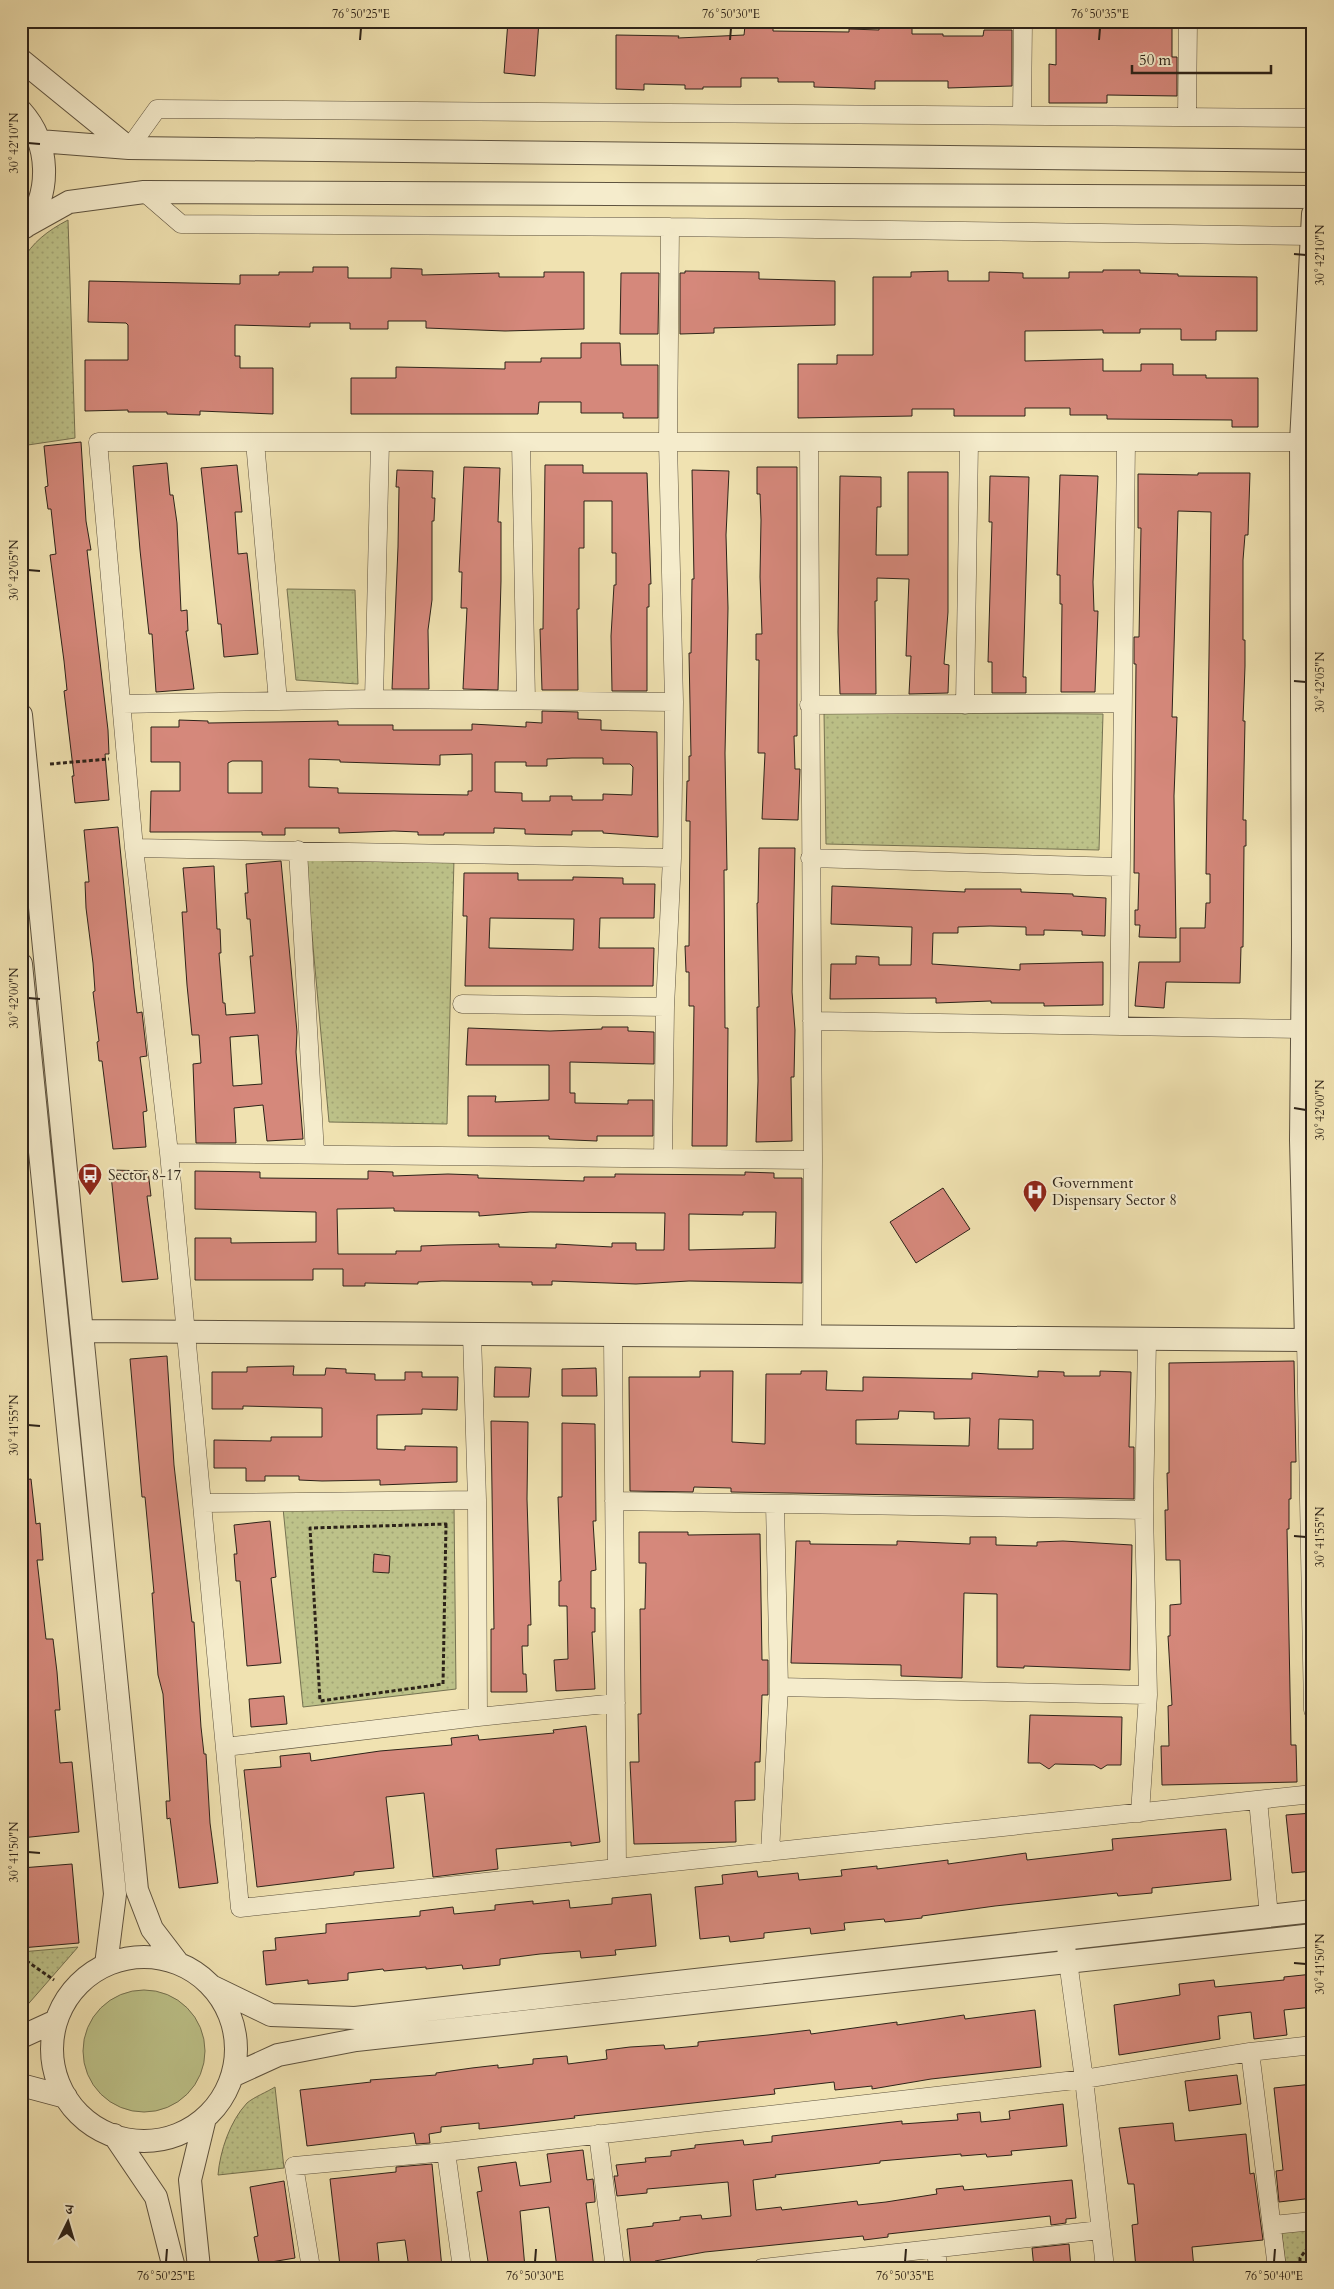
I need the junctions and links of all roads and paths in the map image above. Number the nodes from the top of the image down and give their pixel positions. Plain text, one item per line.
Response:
1 (1023, 21) edge
2 (1188, 21) edge
3 (21, 60) edge
4 (21, 111) edge
5 (1022, 115) junction
6 (1187, 117) junction
7 (1313, 118) edge
8 (39, 141) junction
9 (129, 148) junction
10 (1313, 161) edge
11 (144, 192) junction
12 (1313, 197) edge
13 (1313, 214) edge
14 (670, 227) junction
15 (24, 228) edge
16 (1313, 236) edge
17 (255, 442) junction
18 (380, 442) junction
19 (521, 442) junction
20 (668, 442) junction
21 (809, 442) junction
22 (970, 442) junction
23 (1126, 442) junction
24 (1307, 442) edge
25 (374, 699) junction
26 (526, 700) junction
27 (278, 701) junction
28 (674, 702) junction
29 (1122, 703) junction
30 (122, 704) junction
31 (809, 705) junction
32 (965, 705) junction
33 (21, 715) edge
34 (127, 757) junction
35 (50, 764) dead end
36 (134, 848) junction
37 (298, 850) junction
38 (672, 858) junction
39 (810, 858) junction
40 (1120, 867) junction
41 (1308, 944) edge
42 (21, 964) edge
43 (462, 1004) dead end
44 (664, 1007) junction
45 (812, 1021) junction
46 (1119, 1026) junction
47 (1302, 1029) junction
48 (26, 1070) edge
49 (1307, 1140) edge
50 (169, 1153) junction
51 (315, 1154) junction
52 (663, 1158) junction
53 (813, 1160) junction
54 (82, 1331) junction
55 (185, 1332) junction
56 (472, 1334) junction
57 (613, 1335) junction
58 (812, 1336) junction
59 (1147, 1339) junction
60 (1306, 1340) junction
61 (1310, 1445) edge
62 (477, 1500) junction
63 (614, 1501) junction
64 (202, 1503) junction
65 (775, 1504) junction
66 (1144, 1510) junction
67 (310, 1528) joint
68 (779, 1686) junction
69 (1148, 1695) junction
70 (616, 1703) junction
71 (1313, 1710) edge
72 (478, 1717) junction
73 (225, 1747) junction
74 (1313, 1794) edge
75 (1258, 1800) junction
76 (1140, 1812) junction
77 (770, 1852) junction
78 (617, 1868) junction
79 (1313, 1911) edge
80 (1269, 1916) junction
81 (1313, 1935) edge
82 (1065, 1939) junction
83 (21, 1957) edge
84 (1067, 1962) junction
85 (178, 1963) junction
86 (106, 1965) junction
87 (54, 1980) dead end
88 (211, 1986) junction
89 (56, 2020) junction
90 (21, 2037) edge
91 (1313, 2045) edge
92 (1250, 2052) junction
93 (232, 2076) junction
94 (1084, 2079) junction
95 (21, 2085) edge
96 (66, 2097) junction
97 (205, 2118) junction
98 (598, 2134) junction
99 (114, 2135) junction
100 (446, 2152) junction
101 (1313, 2221) edge
102 (1273, 2225) junction
103 (1100, 2230) junction
104 (936, 2248) junction
105 (1313, 2250) edge
106 (174, 2268) edge
107 (198, 2268) edge
108 (311, 2268) edge
109 (462, 2268) edge
110 (615, 2268) edge
111 (762, 2268) edge
112 (938, 2268) edge
113 (1104, 2268) edge
114 (1277, 2268) edge
115 (1300, 2268) edge

1 - 5 street
2 - 6 street
3 - 9 street
4 - 8 street
5 - 6 street
5 - 9 street
6 - 7 street
8 - 9 street
8 - 15 street
9 - 10 street
11 - 12 street
11 - 14 street
11 - 15 street
13 - 16 street
14 - 16 street
14 - 20 street
16 - 24 street
17 - 18 street
17 - 27 street
17 - 30 street
18 - 19 street
18 - 25 street
19 - 20 street
19 - 26 street
20 - 21 street
20 - 28 street
21 - 22 street
21 - 31 street
22 - 23 street
22 - 32 street
23 - 24 street
23 - 29 street
24 - 41 street
25 - 26 street
25 - 27 street
26 - 28 street
27 - 30 street
28 - 38 street
29 - 32 street
29 - 40 street
30 - 34 street
31 - 32 street
31 - 39 street
33 - 54 street
34 - 35 path
34 - 36 street
36 - 37 street
36 - 50 street
37 - 38 street
37 - 51 street
38 - 44 street
39 - 40 street
39 - 45 street
40 - 46 street
41 - 47 street
42 - 48 street
43 - 44 street
44 - 52 street
45 - 46 street
45 - 53 street
46 - 47 street
47 - 49 street
48 - 86 street
49 - 60 street
50 - 51 street
50 - 55 street
51 - 52 street
52 - 53 street
53 - 58 street
54 - 55 street
54 - 85 street
55 - 56 street
55 - 64 street
56 - 57 street
56 - 62 street
57 - 58 street
57 - 63 street
58 - 59 street
59 - 60 street
59 - 66 street
60 - 61 street
61 - 71 street
62 - 64 street
62 - 72 street
63 - 65 street
63 - 70 street
64 - 73 street
65 - 66 street
65 - 68 street
66 - 69 street
67 - 67 path
68 - 69 street
68 - 77 street
69 - 76 street
70 - 72 street
70 - 78 street
72 - 73 street
73 - 78 street
74 - 75 street
75 - 76 street
75 - 80 street
76 - 77 street
77 - 78 street
79 - 80 street
80 - 82 street
81 - 84 street
82 - 84 street
82 - 88 street
83 - 87 path
84 - 93 street
84 - 94 street
85 - 86 street
85 - 88 street
86 - 89 street
88 - 93 street
89 - 90 street
89 - 96 street
91 - 92 street
92 - 94 street
92 - 102 street
93 - 97 street
94 - 98 street
94 - 103 street
95 - 96 street
96 - 99 street
97 - 99 street
97 - 107 street
98 - 100 street
98 - 110 street
99 - 106 street
100 - 108 street
100 - 109 street
101 - 102 street
102 - 114 street
103 - 104 street
103 - 113 street
104 - 111 street
104 - 112 street
105 - 115 path

